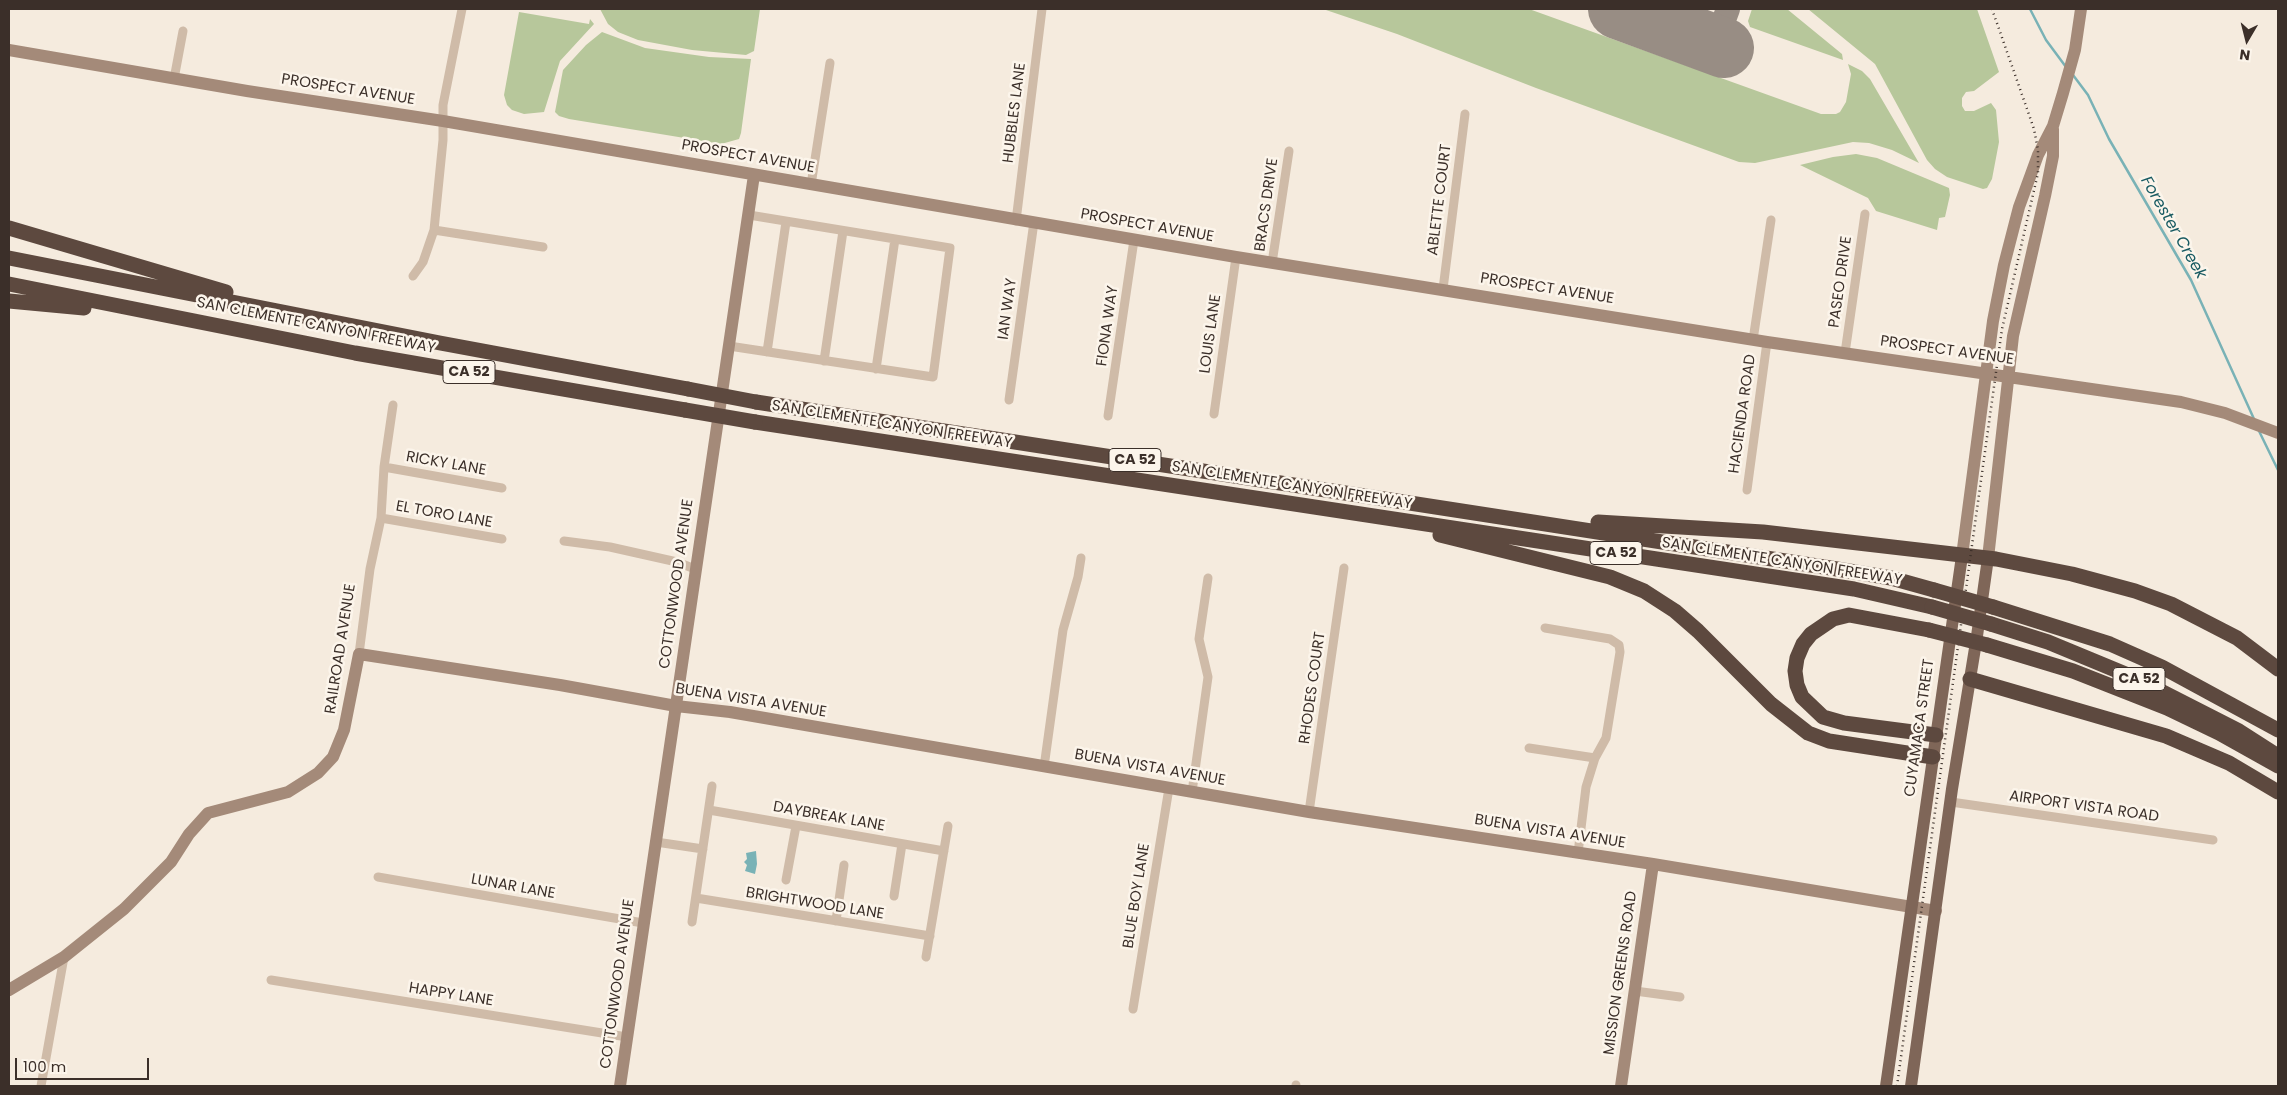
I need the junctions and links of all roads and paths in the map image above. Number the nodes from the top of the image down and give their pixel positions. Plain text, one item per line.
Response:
1 (462, 9) edge
2 (1042, 9) edge
3 (2080, 9) edge
4 (183, 31) dead end
5 (9, 50) edge
6 (830, 63) dead end
7 (174, 79) junction
8 (1465, 114) dead end
9 (443, 121) junction
10 (2053, 126) junction
11 (1289, 151) dead end
12 (754, 175) junction
13 (812, 185) junction
14 (1865, 214) dead end
15 (749, 215) junction
16 (1771, 220) dead end
17 (1016, 221) junction
18 (786, 222) junction
19 (1034, 222) junction
20 (9, 228) edge
21 (434, 230) junction
22 (843, 231) junction
23 (895, 239) junction
24 (1134, 240) junction
25 (543, 247) dead end
26 (9, 258) edge
27 (1236, 258) junction
28 (1272, 263) junction
29 (413, 276) dead end
30 (9, 284) edge
31 (1443, 289) junction
32 (9, 301) edge
33 (160, 314) junction
34 (314, 319) junction
35 (1754, 340) junction
36 (1767, 342) junction
37 (729, 346) junction
38 (767, 352) junction
39 (1845, 353) junction
40 (824, 361) junction
41 (876, 369) junction
42 (1986, 374) junction
43 (2008, 377) junction
44 (1009, 400) dead end
45 (392, 406) dead end
46 (1214, 414) dead end
47 (1108, 416) dead end
48 (2274, 431) edge
49 (384, 468) junction
50 (502, 488) dead end
51 (1747, 490) dead end
52 (1299, 504) junction
53 (381, 518) junction
54 (1514, 518) junction
55 (502, 539) dead end
56 (564, 541) dead end
57 (1962, 556) junction
58 (1081, 558) dead end
59 (1988, 558) junction
60 (1344, 568) dead end
61 (696, 569) junction
62 (1208, 578) dead end
63 (1545, 628) dead end
64 (359, 654) junction
65 (2278, 669) edge
66 (1970, 680) junction
67 (676, 706) junction
68 (2278, 730) edge
69 (1936, 735) junction
70 (1529, 748) dead end
71 (2278, 756) edge
72 (1932, 757) junction
73 (1595, 758) junction
74 (2278, 766) edge
75 (1044, 767) junction
76 (712, 786) dead end
77 (1169, 788) junction
78 (1192, 792) junction
79 (2278, 792) edge
80 (1951, 802) junction
81 (709, 810) junction
82 (1309, 812) junction
83 (796, 826) junction
84 (948, 826) dead end
85 (2212, 840) dead end
86 (656, 842) junction
87 (902, 844) junction
88 (703, 849) junction
89 (944, 851) junction
90 (1578, 853) junction
91 (1653, 864) junction
92 (844, 865) dead end
93 (378, 877) dead end
94 (786, 880) dead end
95 (894, 896) dead end
96 (696, 898) junction
97 (1911, 907) junction
98 (1936, 911) junction
99 (836, 921) junction
100 (692, 922) dead end
101 (643, 923) junction
102 (930, 936) junction
103 (64, 957) junction
104 (926, 957) dead end
105 (270, 980) dead end
106 (9, 990) edge
107 (1635, 991) junction
108 (1680, 996) dead end
109 (1133, 1009) dead end
110 (627, 1037) junction
111 (41, 1086) edge
112 (620, 1086) edge
113 (1621, 1086) edge
114 (1886, 1086) edge
115 (1911, 1086) edge

1 - 9 street
2 - 17 street, HUBBLES LANE
3 - 10 main road
4 - 7 street
5 - 7 main road, PROSPECT AVENUE
6 - 13 street
7 - 9 main road, PROSPECT AVENUE
8 - 31 street, ABLETTE COURT
9 - 12 main road, PROSPECT AVENUE
9 - 21 street
10 - 42 main road, CUYAMACA STREET
10 - 43 main road
11 - 28 street, BRACS DRIVE
12 - 13 main road, PROSPECT AVENUE
12 - 15 main road, COTTONWOOD AVENUE
13 - 17 main road, PROSPECT AVENUE
14 - 39 street, PASEO DRIVE
15 - 18 street
15 - 37 main road, COTTONWOOD AVENUE
16 - 35 street, HACIENDA ROAD
17 - 19 main road, PROSPECT AVENUE
18 - 22 street
18 - 38 street
19 - 24 main road, PROSPECT AVENUE
19 - 44 street, IAN WAY
20 - 34 highway
21 - 25 street
21 - 29 street
22 - 23 street
22 - 40 street
23 - 41 street
23 - 41 street
24 - 27 main road, PROSPECT AVENUE
24 - 47 street, FIONA WAY
26 - 34 highway, SAN CLEMENTE CANYON FREEWAY / CA 52
27 - 28 main road, PROSPECT AVENUE
27 - 46 street, LOUIS LANE
28 - 31 main road, PROSPECT AVENUE
30 - 33 highway, SAN CLEMENTE CANYON FREEWAY / CA 52
31 - 35 main road, PROSPECT AVENUE
32 - 33 highway
33 - 52 highway, SAN CLEMENTE CANYON FREEWAY / CA 52, bridge
34 - 54 highway, SAN CLEMENTE CANYON FREEWAY / CA 52, bridge
35 - 36 main road, PROSPECT AVENUE
36 - 39 main road, PROSPECT AVENUE
36 - 51 street, HACIENDA ROAD
37 - 38 street
37 - 61 main road, COTTONWOOD AVENUE
38 - 40 street
39 - 42 main road, PROSPECT AVENUE
40 - 41 street
42 - 43 main road, PROSPECT AVENUE
42 - 57 main road, CUYAMACA STREET
43 - 48 main road, PROSPECT AVENUE
43 - 59 main road
45 - 49 street, RAILROAD AVENUE
49 - 50 street, RICKY LANE
49 - 53 street, RAILROAD AVENUE
52 - 71 highway, SAN CLEMENTE CANYON FREEWAY / CA 52, bridge
52 - 72 highway
53 - 55 street, EL TORO LANE
53 - 64 street, RAILROAD AVENUE
54 - 57 highway
54 - 68 highway, SAN CLEMENTE CANYON FREEWAY / CA 52, bridge
56 - 61 street
57 - 59 highway
57 - 69 main road, CUYAMACA STREET
58 - 75 street
59 - 65 highway
59 - 66 main road
60 - 82 street, RHODES COURT
61 - 67 main road, COTTONWOOD AVENUE
62 - 78 street
63 - 73 street
64 - 67 main road, BUENA VISTA AVENUE
64 - 103 main road, RAILROAD AVENUE
66 - 79 highway
66 - 80 main road
67 - 75 main road, BUENA VISTA AVENUE
67 - 86 main road, COTTONWOOD AVENUE
69 - 72 main road, CUYAMACA STREET
69 - 74 highway, bridge
70 - 73 street
72 - 97 main road, CUYAMACA STREET
73 - 90 street
75 - 77 main road, BUENA VISTA AVENUE
76 - 81 street
77 - 78 main road, BUENA VISTA AVENUE
77 - 109 street, BLUE BOY LANE
78 - 82 main road, BUENA VISTA AVENUE
80 - 85 street, AIRPORT VISTA ROAD
80 - 98 main road
81 - 83 street, DAYBREAK LANE
81 - 88 street
82 - 90 main road, BUENA VISTA AVENUE
83 - 87 street, DAYBREAK LANE
83 - 94 street
84 - 89 street
86 - 88 street
86 - 101 main road, COTTONWOOD AVENUE
87 - 89 street, DAYBREAK LANE
87 - 95 street
88 - 96 street
89 - 102 street
90 - 91 main road, BUENA VISTA AVENUE
91 - 97 main road, BUENA VISTA AVENUE
91 - 107 main road, MISSION GREENS ROAD
92 - 99 street
93 - 101 street, LUNAR LANE
96 - 99 street, BRIGHTWOOD LANE
96 - 100 street
97 - 98 main road, BUENA VISTA AVENUE
97 - 114 main road, CUYAMACA STREET
98 - 115 main road
99 - 102 street, BRIGHTWOOD LANE
101 - 110 main road, COTTONWOOD AVENUE
102 - 104 street
103 - 106 main road, RAILROAD AVENUE
103 - 111 street
105 - 110 street, HAPPY LANE
107 - 108 street
107 - 113 main road, MISSION GREENS ROAD
110 - 112 main road, COTTONWOOD AVENUE

